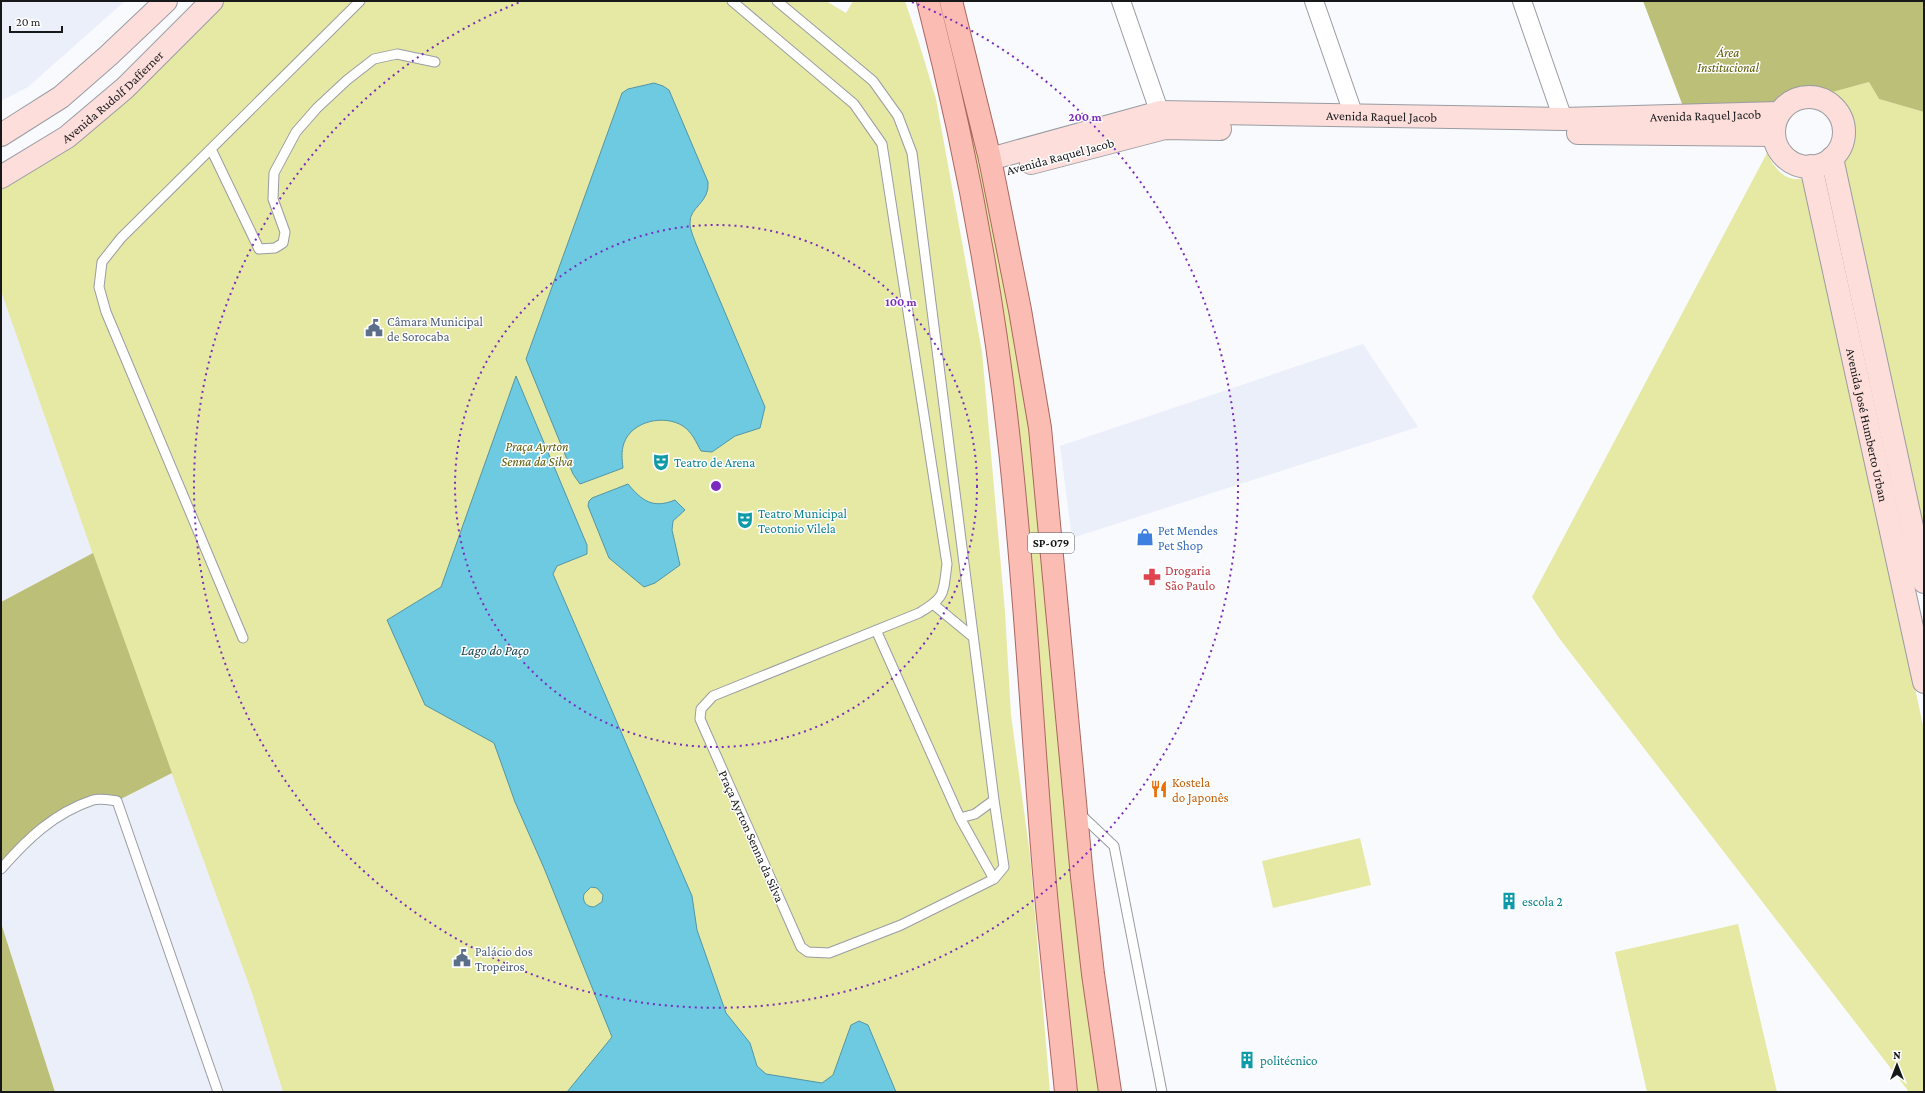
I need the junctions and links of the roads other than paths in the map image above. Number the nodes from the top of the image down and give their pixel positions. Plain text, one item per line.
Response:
1 (166, 1) edge
2 (212, 1) edge
3 (360, 1) edge
4 (732, 1) edge
5 (777, 1) edge
6 (928, 1) edge
7 (951, 1) edge
8 (1121, 1) edge
9 (1314, 1) edge
10 (1522, 1) edge
11 (435, 62) dead end
12 (1779, 113) junction
13 (1354, 116) junction
14 (1563, 119) junction
15 (1163, 120) junction
16 (1, 135) edge
17 (1774, 135) junction
18 (211, 149) junction
19 (1832, 158) junction
20 (992, 166) junction
21 (1811, 166) junction
22 (1, 177) edge
23 (1924, 582) edge
24 (934, 604) junction
25 (876, 630) junction
26 (973, 637) junction
27 (243, 638) dead end
28 (1924, 682) edge
29 (994, 800) junction
30 (1076, 810) junction
31 (960, 818) junction
32 (1, 869) edge
33 (994, 879) junction
34 (218, 1092) edge
35 (1066, 1092) edge
36 (1110, 1092) edge
37 (1162, 1092) edge

1 - 16 street
2 - 22 street, Avenida Rudolf Dafferner
3 - 18 lane
4 - 24 lane, Praça Ayrton Senna da Silva
5 - 26 lane
6 - 35 main road, SP-079
7 - 20 main road, SP-079
8 - 15 street
9 - 13 street
10 - 14 street
11 - 18 lane
12 - 14 street, Avenida Raquel Jacob
12 - 17 street, Avenida Raquel Jacob
12 - 19 street, Avenida Raquel Jacob
13 - 14 street, Avenida Raquel Jacob
13 - 15 street, Avenida Raquel Jacob
15 - 17 street, Avenida Raquel Jacob
15 - 20 street, Avenida Raquel Jacob
17 - 21 street, Avenida Raquel Jacob
18 - 27 lane
19 - 21 street
19 - 23 street, Avenida José Humberto Urban
20 - 30 main road, SP-079
21 - 28 street, Avenida José Humberto Urban
24 - 25 lane, Praça Ayrton Senna da Silva
24 - 26 lane
25 - 31 lane
25 - 33 lane, Praça Ayrton Senna da Silva
26 - 29 lane
29 - 31 lane
29 - 33 lane
30 - 36 main road, SP-079
30 - 37 lane
31 - 33 lane
32 - 34 lane

